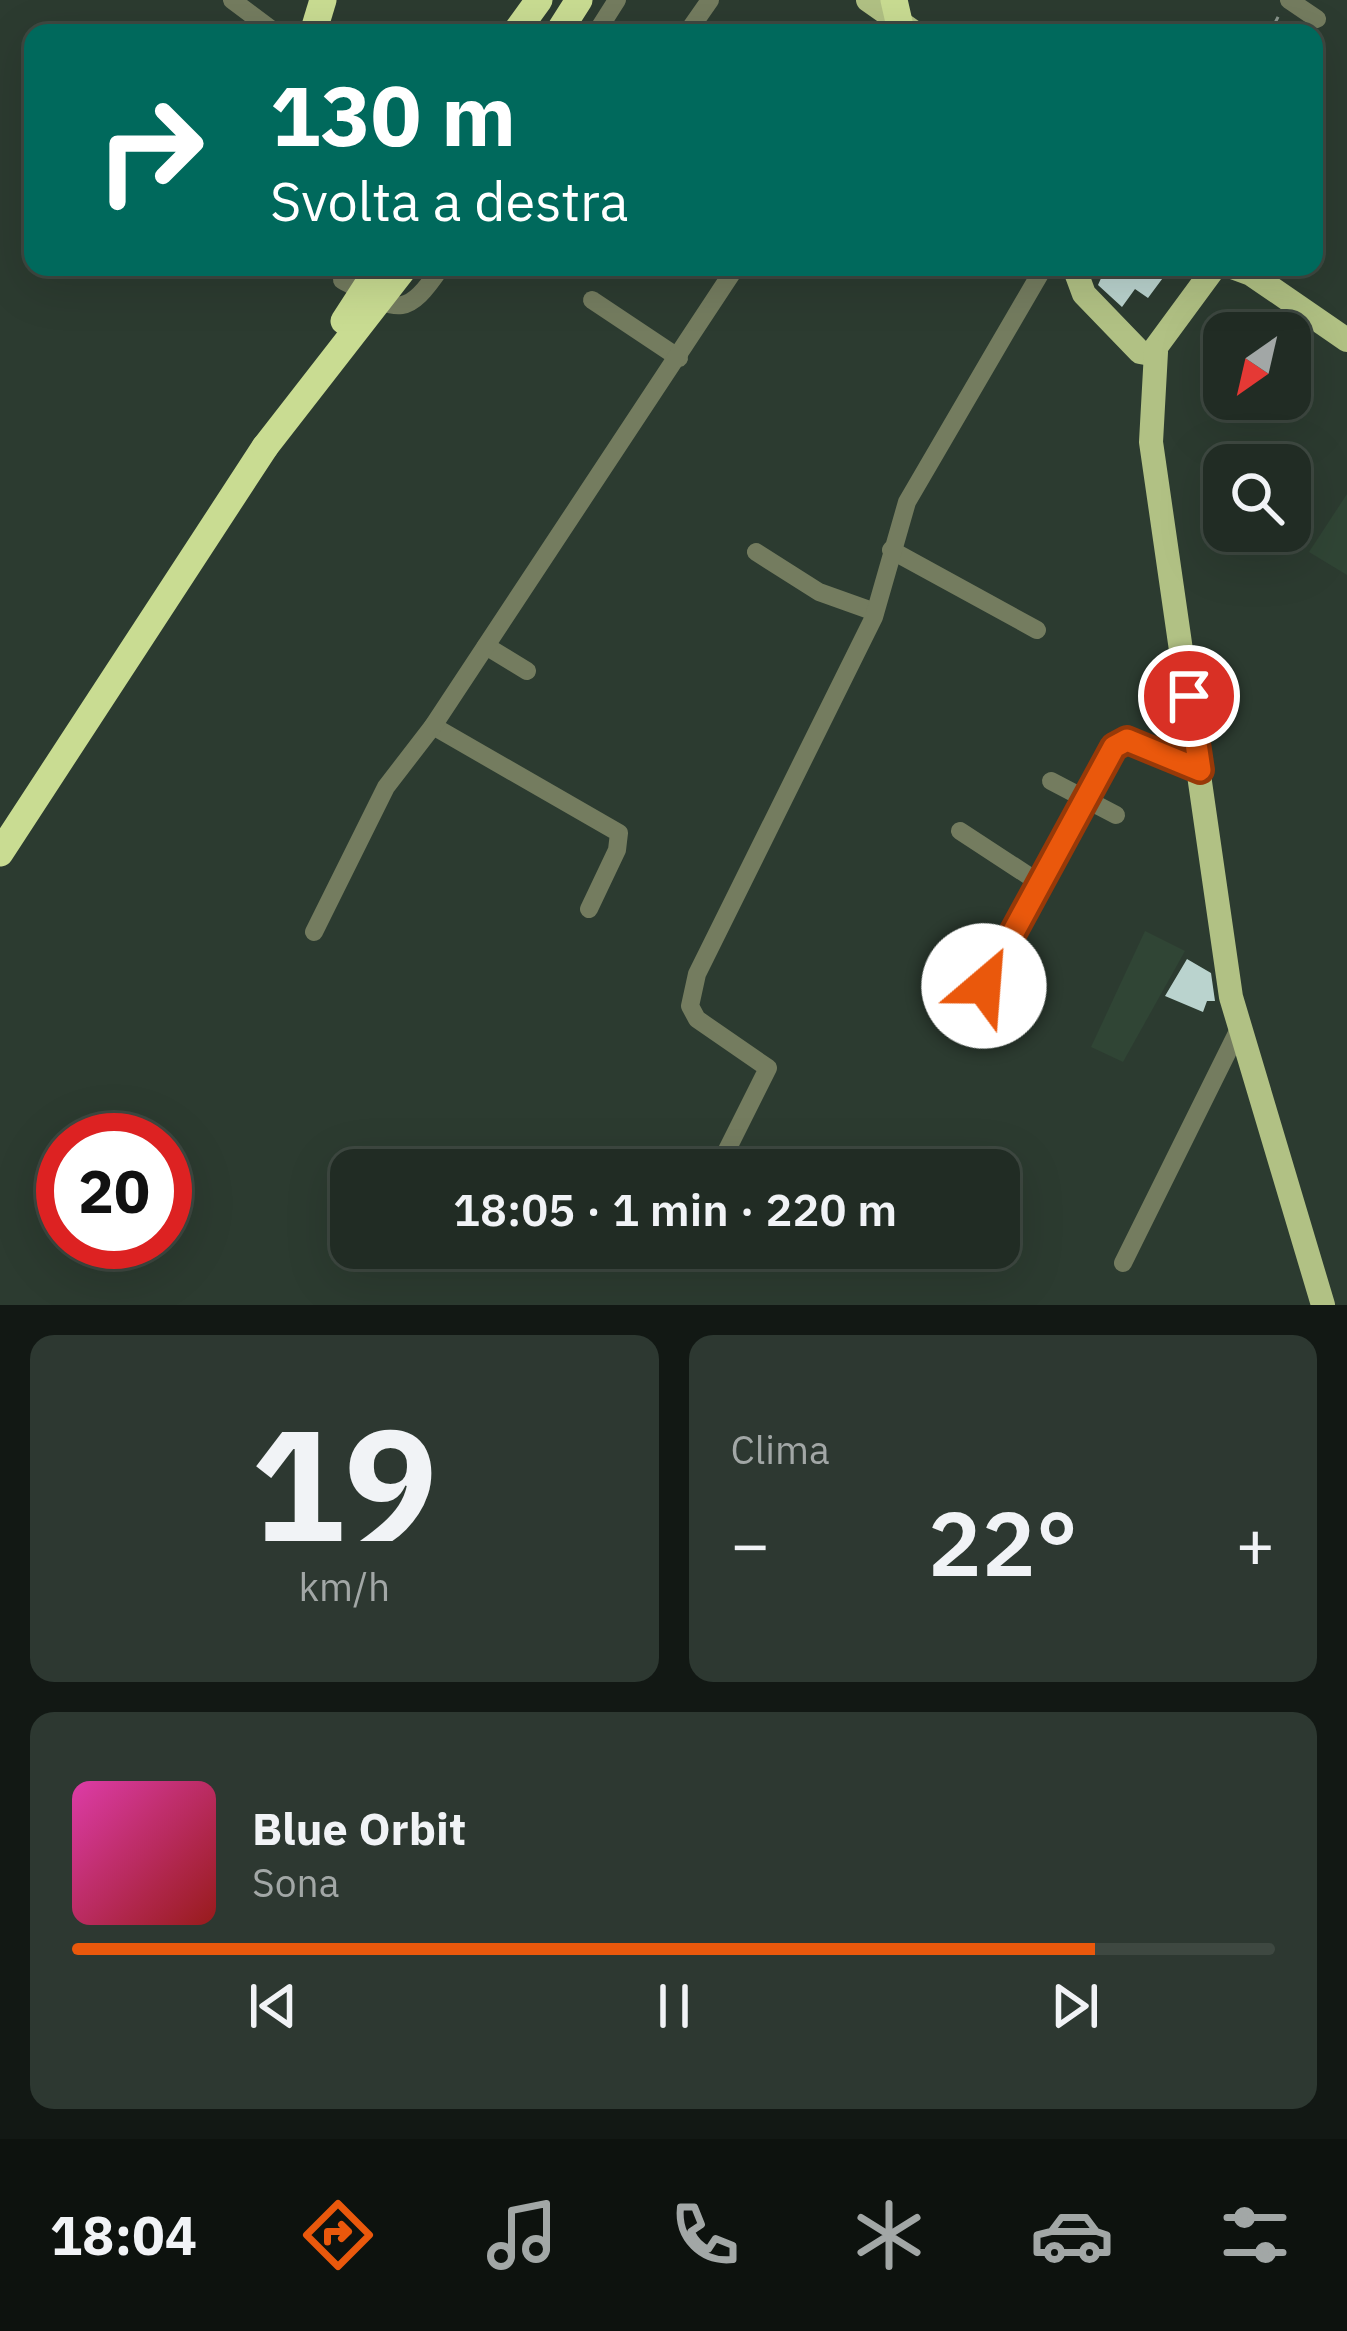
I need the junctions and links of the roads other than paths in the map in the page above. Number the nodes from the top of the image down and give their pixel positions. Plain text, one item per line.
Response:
1 (232, 0) edge
2 (868, 0) edge
3 (1287, 0) edge
4 (1317, 19) dead end
5 (900, 22) edge
6 (264, 24) edge
7 (373, 276) edge
8 (398, 276) edge
9 (435, 276) edge
10 (730, 276) edge
11 (1038, 276) edge
12 (1077, 276) edge
13 (1226, 276) edge
14 (1241, 276) edge
15 (342, 280) dead end
16 (592, 300) dead end
17 (1109, 320) junction
18 (1347, 340) edge
19 (1156, 352) junction
20 (680, 358) junction
21 (1149, 411) junction
22 (265, 447) junction
23 (891, 550) junction
24 (756, 551) dead end
25 (875, 612) junction
26 (1037, 630) dead end
27 (486, 646) junction
28 (527, 671) dead end
29 (433, 726) junction
30 (1200, 770) junction
31 (1051, 781) dead end
32 (1084, 798) junction
33 (1116, 815) dead end
34 (959, 831) dead end
35 (0, 853) edge
36 (1039, 882) junction
37 (589, 910) dead end
38 (314, 932) dead end
39 (984, 986) dead end
40 (1239, 1029) junction
41 (727, 1149) edge
42 (1123, 1263) dead end
43 (1323, 1305) edge

1 - 6 street
2 - 5 main road
3 - 4 street
7 - 22 highway, bridge
8 - 22 highway, bridge
9 - 15 street
10 - 20 street
11 - 23 street
12 - 17 main road
13 - 19 main road
14 - 18 main road
16 - 20 street
17 - 19 main road
17 - 21 main road
19 - 21 main road
20 - 27 street
21 - 30 main road
22 - 35 highway
23 - 25 street
23 - 26 street
24 - 25 street
25 - 41 street
27 - 28 street
27 - 29 street
29 - 37 street
29 - 38 street
30 - 32 street
30 - 40 main road
31 - 32 street
32 - 33 street
32 - 36 street
34 - 36 street
36 - 39 street
40 - 42 street
40 - 43 main road

